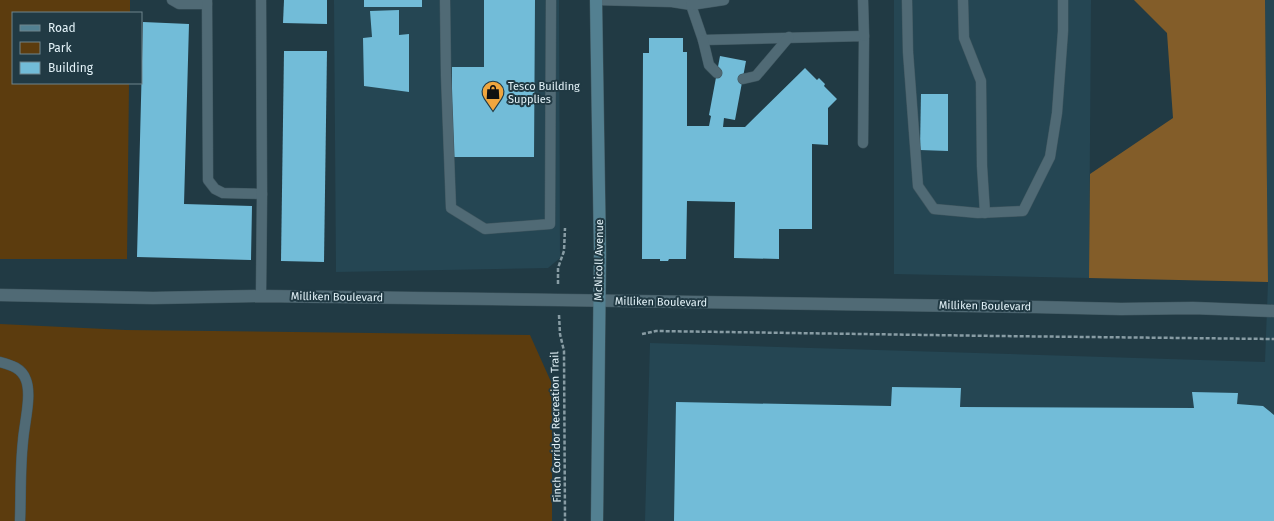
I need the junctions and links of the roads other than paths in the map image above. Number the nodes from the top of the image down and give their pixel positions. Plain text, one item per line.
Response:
1 (172, 0) edge
2 (261, 0) edge
3 (446, 0) edge
4 (551, 0) edge
5 (596, 0) edge
6 (724, 0) edge
7 (863, 0) edge
8 (907, 0) edge
9 (963, 0) edge
10 (1063, 0) edge
11 (207, 2) edge
12 (691, 5) junction
13 (864, 36) junction
14 (789, 37) junction
15 (704, 40) junction
16 (717, 73) dead end
17 (743, 79) dead end
18 (863, 143) dead end
19 (262, 194) junction
20 (985, 213) junction
21 (0, 295) edge
22 (261, 296) junction
23 (598, 301) junction
24 (1274, 311) edge
25 (0, 362) edge
26 (20, 521) edge
27 (597, 521) edge

1 - 11 lane
2 - 19 lane
3 - 4 lane
5 - 12 lane
5 - 23 main road, McNicoll Avenue
6 - 12 lane
7 - 13 lane
8 - 20 lane
9 - 20 lane
10 - 20 lane
11 - 19 lane
12 - 15 lane
13 - 14 lane
13 - 18 lane
14 - 15 lane
14 - 17 lane
15 - 16 lane
19 - 22 lane
21 - 22 street, Milliken Boulevard
22 - 23 street, Milliken Boulevard
23 - 24 street, Milliken Boulevard
23 - 27 main road, McNicoll Avenue
25 - 26 lane

